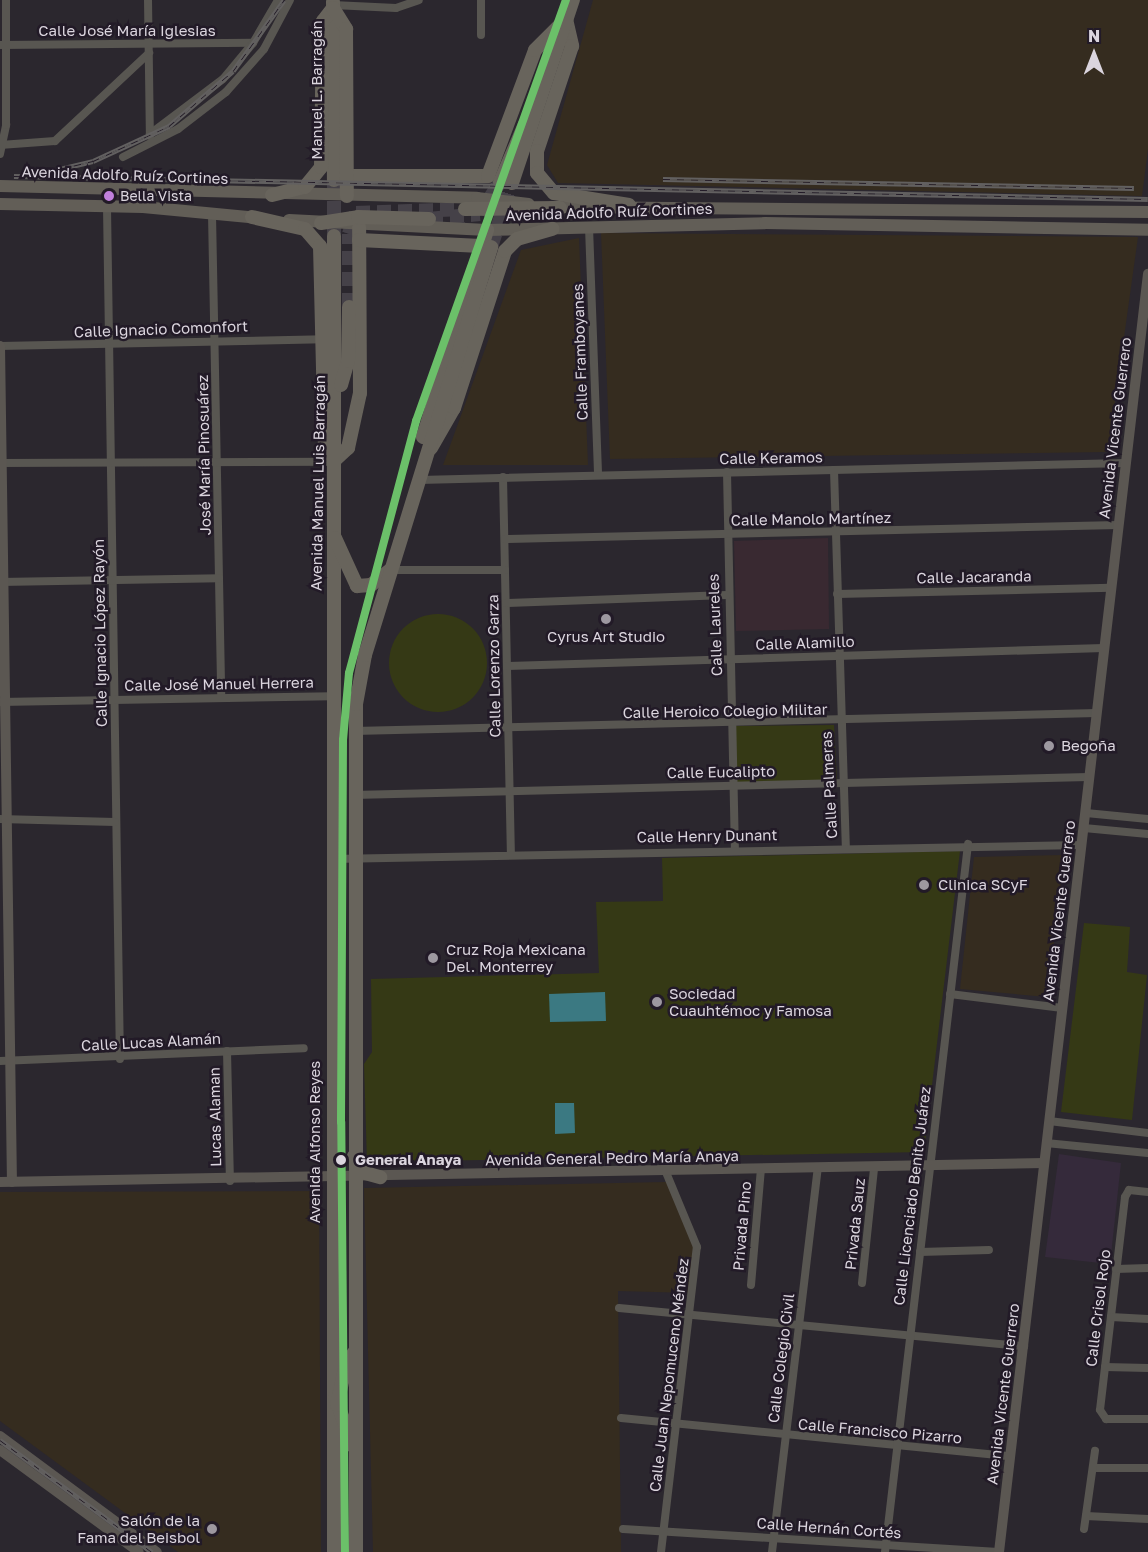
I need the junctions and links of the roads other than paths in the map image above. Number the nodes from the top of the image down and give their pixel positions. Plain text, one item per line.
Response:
1 (6, 0) edge
2 (148, 0) edge
3 (278, 0) edge
4 (290, 0) edge
5 (419, 0) edge
6 (481, 0) edge
7 (573, 0) edge
8 (333, 4) edge
9 (566, 19) junction
10 (481, 35) dead end
11 (253, 43) junction
12 (3, 45) edge
13 (149, 49) junction
14 (150, 134) junction
15 (151, 144) junction
16 (1, 145) edge
17 (0, 154) edge
18 (123, 157) dead end
19 (350, 176) junction
20 (334, 180) tunnel mouth
21 (506, 183) tunnel mouth
22 (0, 186) edge
23 (272, 195) junction
24 (347, 195) junction
25 (0, 204) edge
26 (629, 205) junction
27 (107, 207) junction
28 (560, 208) junction
29 (465, 209) tunnel mouth
30 (1148, 212) edge
31 (212, 214) junction
32 (252, 217) junction
33 (429, 219) tunnel mouth
34 (321, 224) junction
35 (589, 227) junction
36 (553, 229) junction
37 (487, 230) junction
38 (1148, 230) edge
39 (359, 234) junction
40 (334, 237) tunnel mouth
41 (486, 247) junction
42 (1148, 274) edge
43 (349, 307) tunnel mouth
44 (323, 339) junction
45 (216, 340) junction
46 (110, 344) junction
47 (0, 346) edge
48 (338, 392) junction
49 (423, 460) junction
50 (218, 461) junction
51 (335, 461) junction
52 (111, 462) junction
53 (1, 463) edge
54 (1126, 463) junction
55 (834, 470) junction
56 (727, 472) junction
57 (598, 475) junction
58 (503, 477) junction
59 (417, 480) junction
60 (1119, 525) junction
61 (333, 530) junction
62 (835, 532) junction
63 (727, 534) junction
64 (505, 539) junction
65 (390, 570) junction
66 (505, 570) junction
67 (219, 578) junction
68 (113, 579) junction
69 (3, 582) edge
70 (1111, 588) junction
71 (837, 594) junction
72 (727, 595) junction
73 (506, 603) junction
74 (1104, 648) junction
75 (838, 655) junction
76 (730, 659) junction
77 (507, 666) junction
78 (221, 696) junction
79 (332, 696) junction
80 (114, 700) junction
81 (4, 702) edge
82 (1096, 712) junction
83 (839, 723) junction
84 (731, 724) junction
85 (509, 729) junction
86 (332, 731) joint
87 (353, 731) junction
88 (1089, 777) junction
89 (843, 783) junction
90 (733, 786) junction
91 (510, 791) junction
92 (353, 795) junction
93 (1086, 813) junction
94 (4, 819) edge
95 (1148, 819) edge
96 (115, 822) junction
97 (1084, 828) junction
98 (1148, 834) edge
99 (968, 844) junction
100 (1082, 845) junction
101 (846, 846) junction
102 (735, 849) junction
103 (511, 854) junction
104 (353, 858) junction
105 (332, 859) junction
106 (4, 902) edge
107 (950, 994) junction
108 (0, 1001) edge
109 (12, 1001) junction
110 (1062, 1008) junction
111 (304, 1048) dead end
112 (227, 1051) junction
113 (120, 1059) junction
114 (0, 1061) edge
115 (13, 1061) junction
116 (1049, 1121) junction
117 (1148, 1133) edge
118 (1046, 1143) junction
119 (353, 1150) junction
120 (1148, 1153) edge
121 (1044, 1163) junction
122 (929, 1166) junction
123 (818, 1168) junction
124 (874, 1168) junction
125 (761, 1169) junction
126 (666, 1172) junction
127 (380, 1177) junction
128 (354, 1178) junction
129 (332, 1180) junction
130 (0, 1182) edge
131 (12, 1182) junction
132 (230, 1182) junction
133 (1148, 1192) edge
134 (989, 1250) dead end
135 (920, 1252) junction
136 (1148, 1268) edge
137 (1116, 1269) junction
138 (862, 1283) dead end
139 (751, 1285) dead end
140 (619, 1308) dead end
141 (690, 1314) junction
142 (1111, 1317) junction
143 (1148, 1318) edge
144 (800, 1325) junction
145 (908, 1335) junction
146 (1024, 1346) junction
147 (355, 1351) junction
148 (1105, 1367) junction
149 (1148, 1368) edge
150 (335, 1402) junction
151 (621, 1418) dead end
152 (1148, 1419) edge
153 (676, 1424) junction
154 (0, 1436) edge
155 (785, 1436) junction
156 (896, 1446) junction
157 (0, 1450) edge
158 (355, 1450) junction
159 (1095, 1451) dead end
160 (1010, 1456) junction
161 (1093, 1468) junction
162 (1148, 1468) edge
163 (1086, 1516) junction
164 (1148, 1519) edge
165 (623, 1529) dead end
166 (1084, 1529) dead end
167 (663, 1531) junction
168 (334, 1537) junction
169 (774, 1537) junction
170 (885, 1549) edge
171 (139, 1552) edge
172 (158, 1552) edge
173 (334, 1552) edge
174 (347, 1552) edge
175 (356, 1552) edge
176 (661, 1552) edge
177 (772, 1552) edge
178 (994, 1552) edge
179 (999, 1552) edge

1 - 12 street
2 - 13 street
3 - 11 street
4 - 15 street
5 - 8 street
6 - 10 street
7 - 9 highway
8 - 19 highway
8 - 20 highway, Manuel L. Barragán
8 - 23 highway
9 - 19 highway
9 - 21 highway
9 - 26 highway
11 - 13 street, Calle José María Iglesias
11 - 14 street
12 - 13 street, Calle José María Iglesias
12 - 16 street
13 - 14 street
13 - 16 street
14 - 15 street
15 - 18 street
16 - 17 street
19 - 24 highway
22 - 23 main road, Avenida Adolfo Ruíz Cortines
23 - 24 main road, Avenida Adolfo Ruíz Cortines
24 - 28 main road, Avenida Adolfo Ruíz Cortines
25 - 27 main road, Avenida Adolfo Ruíz Cortines
26 - 28 main road, Avenida Adolfo Ruíz Cortines
26 - 30 main road, Avenida Adolfo Ruíz Cortines
27 - 31 main road, Avenida Adolfo Ruíz Cortines
27 - 46 street, Calle Ignacio López Rayón
28 - 29 highway
31 - 32 main road, Avenida Adolfo Ruíz Cortines
31 - 45 street, José María Pinosuárez
32 - 34 main road, Avenida Adolfo Ruíz Cortines
32 - 44 highway
33 - 34 highway
34 - 39 main road, Avenida Adolfo Ruíz Cortines
35 - 36 main road, Avenida Adolfo Ruíz Cortines
35 - 38 main road, Avenida Adolfo Ruíz Cortines
35 - 57 street, Calle Framboyanes
36 - 37 main road, Avenida Adolfo Ruíz Cortines
36 - 49 highway
37 - 39 main road, Avenida Adolfo Ruíz Cortines
37 - 41 highway
39 - 41 highway
39 - 51 highway
40 - 48 highway, Avenida Manuel Luis Barragán
41 - 49 highway
42 - 54 street, Avenida Vicente Guerrero
43 - 48 highway
44 - 45 street, Calle Ignacio Comonfort
44 - 51 highway
45 - 46 street, Calle Ignacio Comonfort
45 - 50 street, José María Pinosuárez
46 - 47 street, Calle Ignacio Comonfort
46 - 52 street, Calle Ignacio López Rayón
47 - 53 street
48 - 51 highway, Avenida Manuel Luis Barragán
49 - 59 highway
50 - 51 street
50 - 52 street
50 - 67 street, José María Pinosuárez
51 - 61 highway, Avenida Manuel Luis Barragán
52 - 53 street
52 - 68 street, Calle Ignacio López Rayón
53 - 69 street
54 - 55 street, Calle Keramos
54 - 60 street, Avenida Vicente Guerrero
55 - 56 street, Calle Keramos
55 - 62 street, Calle Palmeras
56 - 57 street, Calle Keramos
56 - 63 street, Calle Laureles
57 - 58 street, Calle Keramos
58 - 59 street, Calle Keramos
58 - 64 street, Calle Lorenzo Garza
59 - 65 highway
60 - 62 street, Calle Manolo Martínez
60 - 70 street, Avenida Vicente Guerrero
61 - 65 highway
61 - 79 highway, Avenida Manuel Luis Barragán
62 - 63 street, Calle Manolo Martínez
62 - 71 street, Calle Palmeras
63 - 64 street, Calle Manolo Martínez
63 - 72 street, Calle Laureles
64 - 66 street, Calle Lorenzo Garza
65 - 66 street
65 - 87 highway
66 - 73 street, Calle Lorenzo Garza
67 - 68 street
67 - 78 street, José María Pinosuárez
68 - 69 street
68 - 80 street, Calle Ignacio López Rayón
69 - 81 street
70 - 71 street, Calle Jacaranda
70 - 74 street, Avenida Vicente Guerrero
71 - 75 street, Calle Palmeras
72 - 73 street
72 - 76 street, Calle Laureles
73 - 77 street, Calle Lorenzo Garza
74 - 75 street, Calle Alamillo
74 - 82 street, Avenida Vicente Guerrero
75 - 76 street, Calle Alamillo
75 - 83 street, Calle Palmeras
76 - 77 street, Calle Alamillo
76 - 84 street, Calle Laureles
77 - 85 street, Calle Lorenzo Garza
78 - 79 street, Calle José Manuel Herrera
78 - 80 street, Calle José Manuel Herrera
79 - 86 highway, Avenida Manuel Luis Barragán
80 - 81 street, Calle José Manuel Herrera
80 - 96 street, Calle Ignacio López Rayón
81 - 94 street
82 - 83 street, Calle Heroico Colegio Militar
82 - 88 street, Avenida Vicente Guerrero
83 - 84 street, Calle Heroico Colegio Militar
83 - 89 street, Calle Palmeras
84 - 85 street, Calle Heroico Colegio Militar
84 - 90 street, Calle Laureles
85 - 87 street, Calle Heroico Colegio Militar
85 - 91 street, Calle Lorenzo Garza
86 - 105 highway, Avenida Alfonso Reyes
87 - 92 highway
88 - 89 street, Calle Eucalipto
88 - 93 street, Avenida Vicente Guerrero
89 - 90 street, Calle Eucalipto
89 - 101 street, Calle Palmeras
90 - 91 street, Calle Eucalipto
90 - 102 street, Calle Laureles
91 - 92 street, Calle Eucalipto
91 - 103 street, Calle Lorenzo Garza
92 - 104 highway
93 - 95 street
93 - 97 street, Avenida Vicente Guerrero
94 - 96 street
94 - 106 street
96 - 113 street, Calle Ignacio López Rayón
97 - 98 street
97 - 100 street, Avenida Vicente Guerrero
99 - 100 street, Calle Henry Dunant
99 - 101 street, Calle Henry Dunant
99 - 107 street, Calle Licenciado Benito Juárez
100 - 110 street, Avenida Vicente Guerrero
101 - 102 street, Calle Henry Dunant
102 - 103 street, Calle Henry Dunant
103 - 104 street, Calle Henry Dunant
104 - 105 street, Calle Henry Dunant
104 - 119 highway
105 - 129 highway, Avenida Alfonso Reyes
106 - 109 street
107 - 110 street
107 - 122 street, Calle Licenciado Benito Juárez
108 - 109 street
109 - 115 street
110 - 116 street, Avenida Vicente Guerrero
111 - 112 street, Calle Lucas Alamán
112 - 113 street, Calle Lucas Alamán
112 - 132 street, Lucas Alaman
113 - 115 street, Calle Lucas Alamán
114 - 115 street, Calle Lucas Alamán
115 - 131 street
116 - 117 street
116 - 118 street, Avenida Vicente Guerrero
118 - 120 street
118 - 121 street, Avenida Vicente Guerrero
119 - 127 highway
119 - 128 highway
121 - 122 street, Avenida General Pedro María Anaya
121 - 146 street, Avenida Vicente Guerrero
122 - 124 street, Avenida General Pedro María Anaya
122 - 135 street, Calle Licenciado Benito Juárez
123 - 124 street, Avenida General Pedro María Anaya
123 - 125 street, Avenida General Pedro María Anaya
123 - 144 street, Calle Colegio Civil
124 - 138 street, Privada Sauz
125 - 126 street, Avenida General Pedro María Anaya
125 - 139 street, Privada Pino
126 - 127 street, Avenida General Pedro María Anaya
126 - 141 street, Calle Juan Nepomuceno Méndez
127 - 128 street, Avenida General Pedro María Anaya
128 - 129 street, Avenida General Pedro María Anaya
128 - 147 highway
129 - 132 street, Avenida General Pedro María Anaya
129 - 150 highway, Avenida Alfonso Reyes
130 - 131 street, Avenida General Pedro María Anaya
131 - 132 street, Avenida General Pedro María Anaya
133 - 137 street, Calle Crisol Rojo
134 - 135 street
135 - 145 street, Calle Licenciado Benito Juárez
136 - 137 street
137 - 142 street, Calle Crisol Rojo
140 - 141 street
141 - 144 street
141 - 153 street, Calle Juan Nepomuceno Méndez
142 - 143 street
142 - 148 street, Calle Crisol Rojo
144 - 145 street
144 - 155 street, Calle Colegio Civil
145 - 146 street
145 - 156 street, Calle Licenciado Benito Juárez
146 - 160 street, Avenida Vicente Guerrero
147 - 150 highway
147 - 158 highway
148 - 149 street
148 - 152 street, Calle Crisol Rojo
150 - 158 highway
150 - 168 highway, Avenida Alfonso Reyes
151 - 153 street, Calle Francisco Pizarro
153 - 155 street, Calle Francisco Pizarro
153 - 167 street, Calle Juan Nepomuceno Méndez
154 - 172 street
155 - 156 street, Calle Francisco Pizarro
155 - 169 street, Calle Colegio Civil
156 - 160 street, Calle Francisco Pizarro
156 - 170 street, Calle Licenciado Benito Juárez
157 - 171 street
158 - 175 highway
159 - 161 street
160 - 179 street, Avenida Vicente Guerrero
161 - 162 street
161 - 163 street
163 - 164 street
163 - 166 street
165 - 167 street, Calle Hernán Cortés
167 - 169 street, Calle Hernán Cortés
167 - 176 street, Calle Juan Nepomuceno Méndez
168 - 173 highway, Avenida Alfonso Reyes
168 - 174 highway
169 - 170 street, Calle Hernán Cortés
169 - 177 street, Calle Colegio Civil
170 - 178 street, Calle Hernán Cortés

